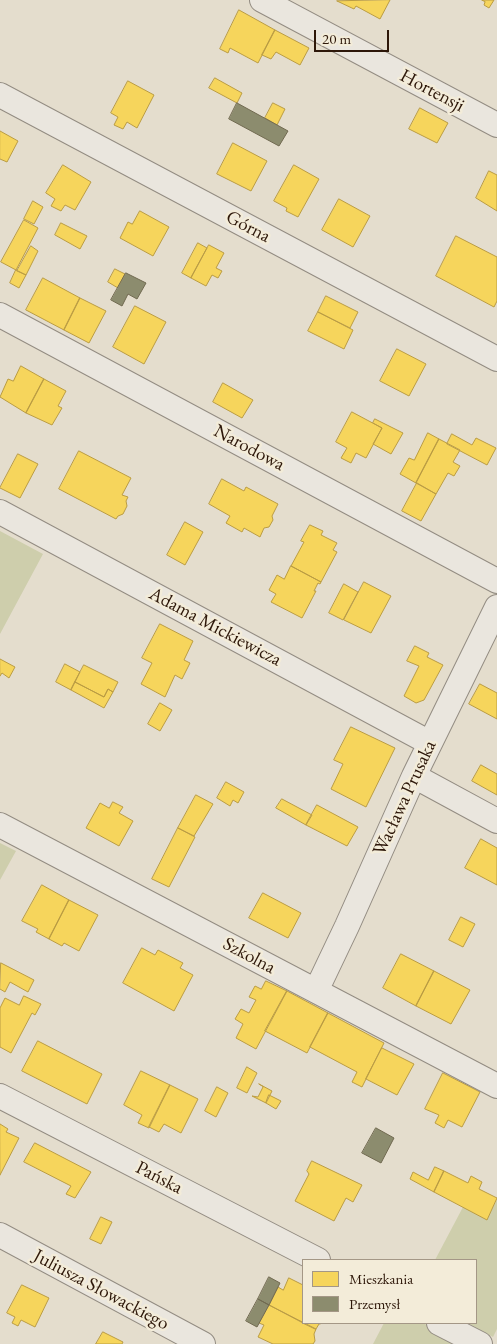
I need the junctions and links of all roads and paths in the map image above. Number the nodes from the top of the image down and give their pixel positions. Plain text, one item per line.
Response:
1 (262, 0) edge
2 (0, 95) edge
3 (497, 125) edge
4 (0, 315) edge
5 (497, 359) edge
6 (0, 512) edge
7 (497, 581) edge
8 (497, 607) edge
9 (430, 743) junction
10 (414, 776) junction
11 (497, 821) edge
12 (0, 825) edge
13 (316, 991) junction
14 (497, 1086) edge
15 (0, 1096) edge
16 (0, 1235) edge
17 (316, 1259) edge
18 (441, 1324) edge
19 (203, 1344) edge
20 (480, 1344) edge

1 - 3 street, Hortensji
2 - 5 street, Górna
4 - 7 street, Narodowa
6 - 9 street, Adama Mickiewicza
8 - 9 street, Wacława Prusaka
9 - 10 street, Wacława Prusaka
10 - 11 street
10 - 13 street, Wacława Prusaka
12 - 13 street, Szkolna
13 - 14 street, Szkolna
15 - 17 street, Pańska
16 - 19 street, Juliusza Słowackiego
18 - 20 street

